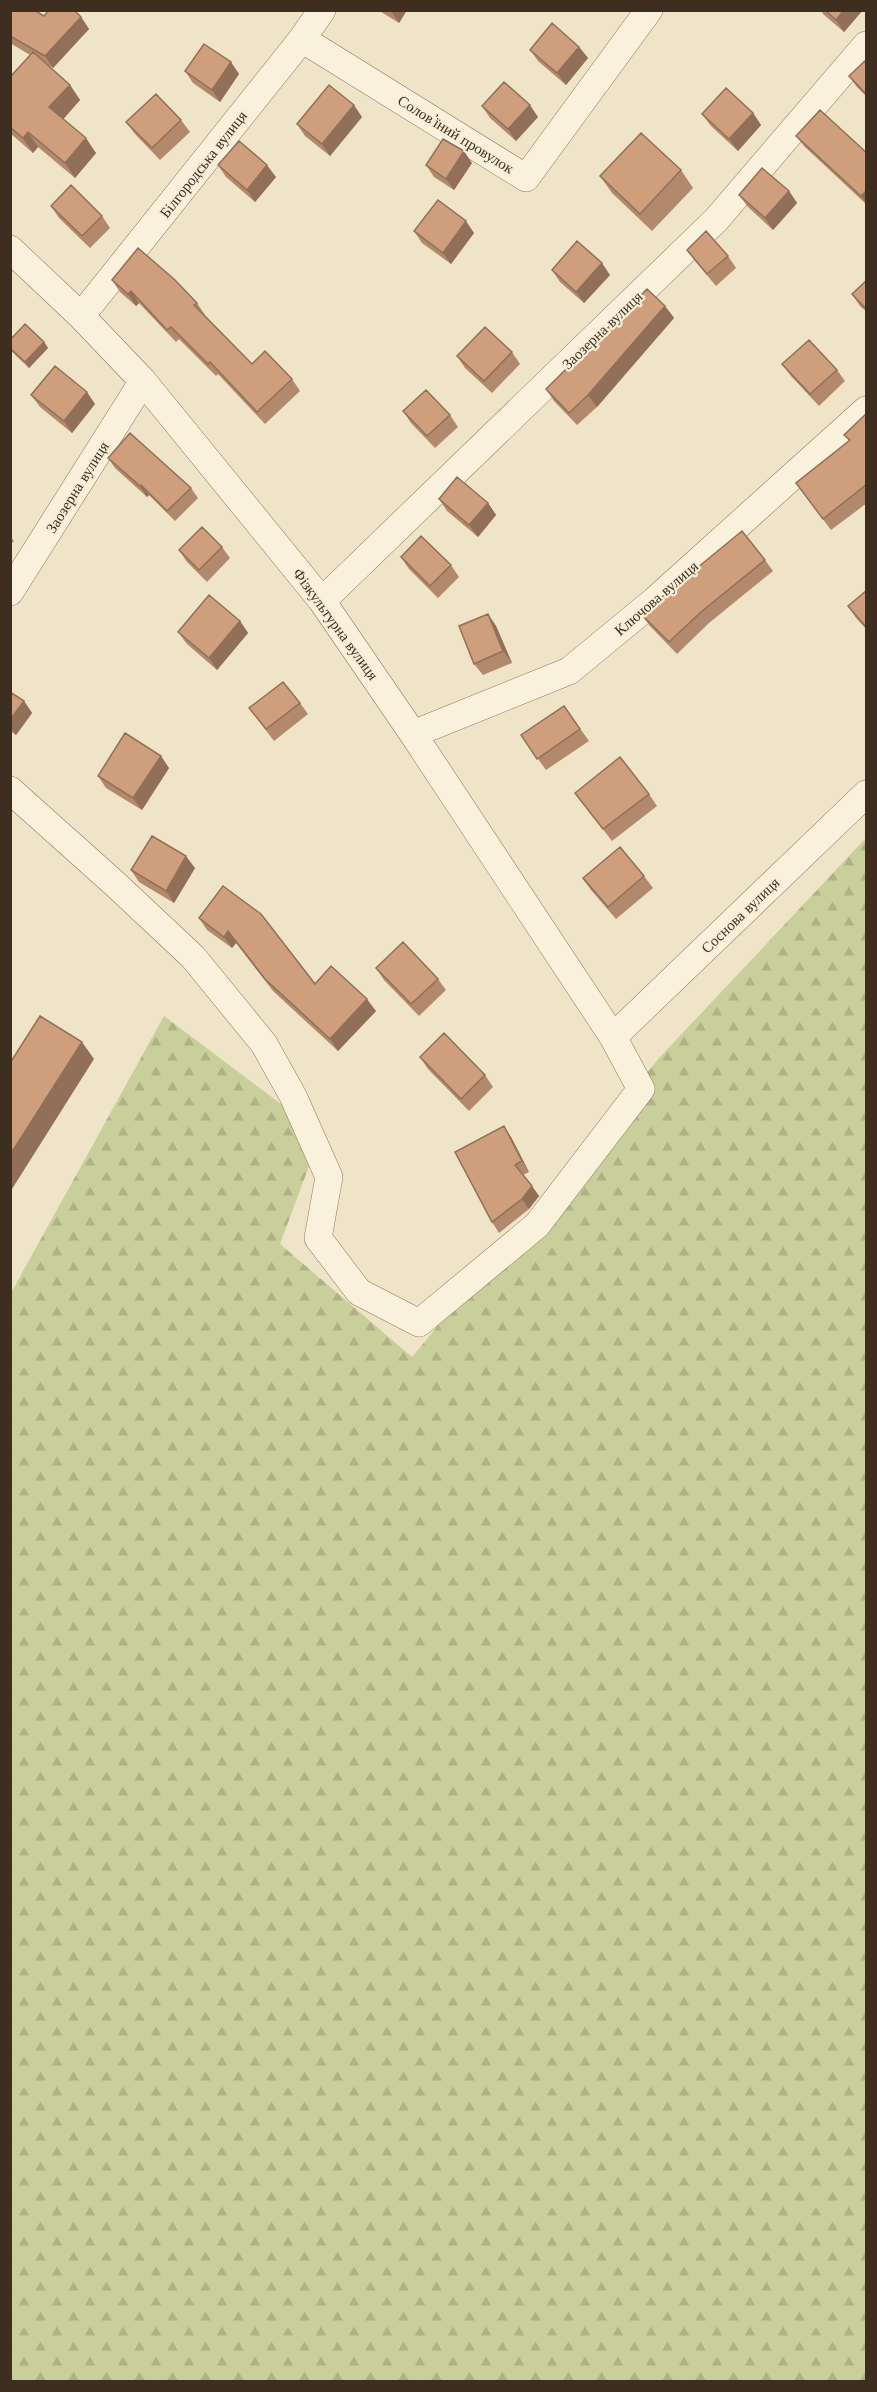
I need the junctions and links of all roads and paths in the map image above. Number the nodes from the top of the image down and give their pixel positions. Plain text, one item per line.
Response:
1 (322, 10) edge
2 (649, 10) edge
3 (302, 39) junction
4 (867, 45) edge
5 (10, 249) edge
6 (81, 316) junction
7 (143, 381) junction
8 (867, 410) edge
9 (10, 592) edge
10 (322, 601) junction
11 (413, 735) junction
12 (10, 790) edge
13 (867, 794) edge
14 (613, 1037) junction

1 - 3 street, Білгородська вулиця
2 - 3 street, Соловʼїний провулок
3 - 6 street, Білгородська вулиця
4 - 10 street, Заозерна вулиця
5 - 6 street, Фізкультурна вулиця
6 - 7 street, Фізкультурна вулиця
7 - 9 street, Заозерна вулиця
7 - 10 street, Фізкультурна вулиця
8 - 11 street, Ключова вулиця
10 - 11 street, Фізкультурна вулиця
11 - 14 street, Фізкультурна вулиця
12 - 14 street, Фізкультурна вулиця
13 - 14 street, Соснова вулиця

